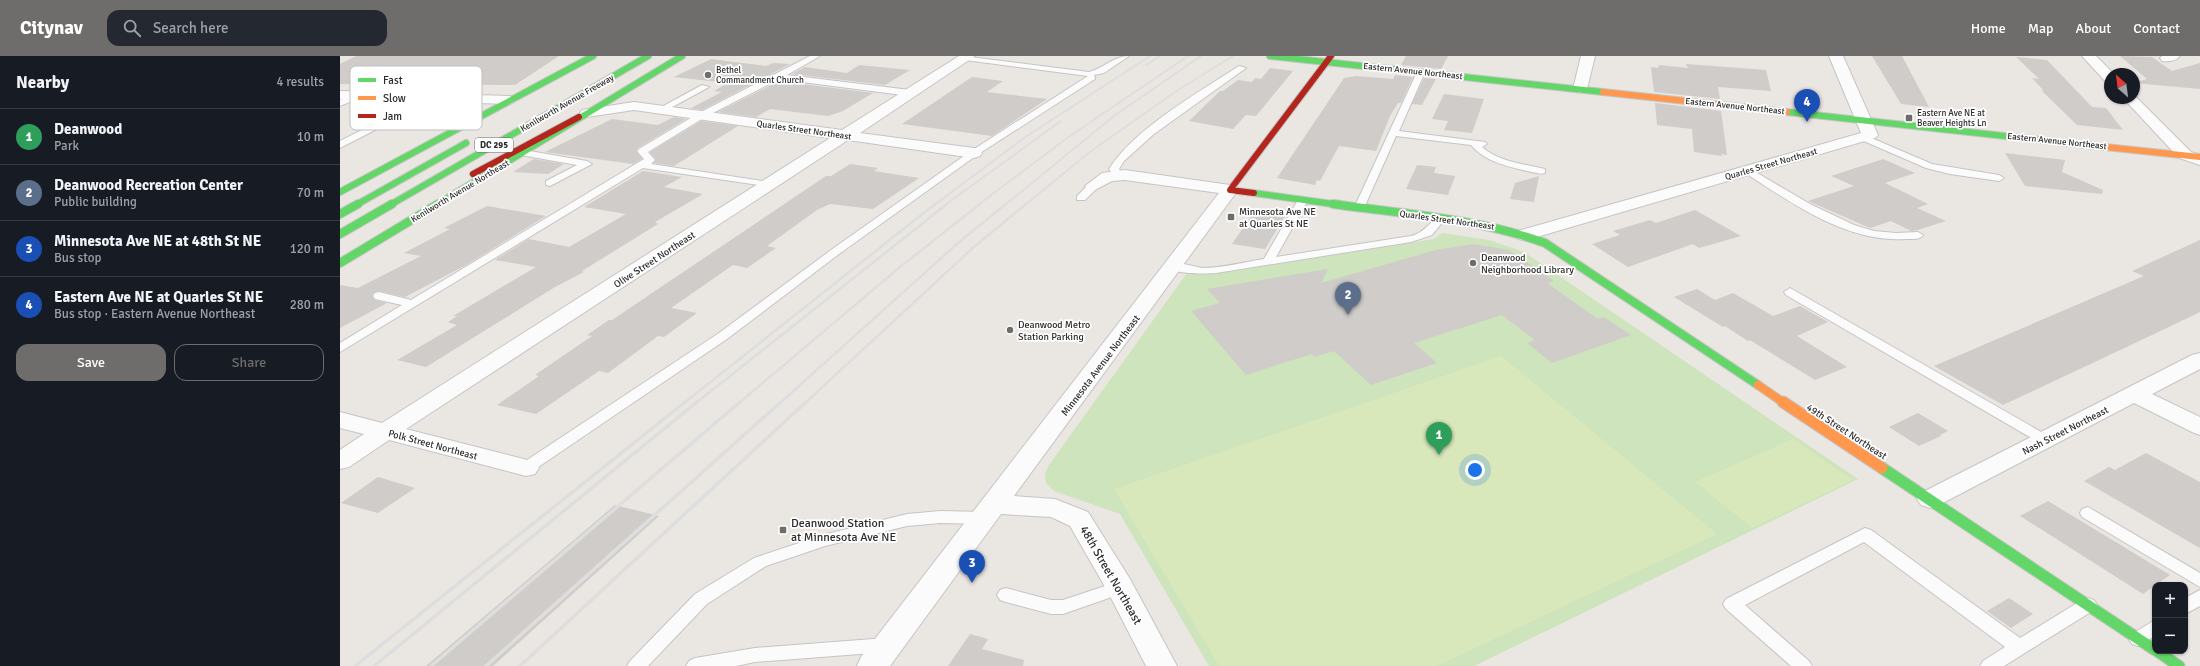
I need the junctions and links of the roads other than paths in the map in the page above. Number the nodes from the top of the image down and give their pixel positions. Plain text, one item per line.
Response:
1 (593, 56) edge
2 (648, 56) edge
3 (682, 56) edge
4 (816, 56) edge
5 (1125, 56) edge
6 (1270, 56) edge
7 (1588, 56) edge
8 (1836, 56) edge
9 (2089, 56) edge
10 (967, 57) edge
11 (1328, 59) edge
12 (1242, 68) dead end
13 (1421, 72) junction
14 (2104, 72) edge
15 (778, 76) junction
16 (1092, 77) dead end
17 (705, 87) dead end
18 (1580, 89) junction
19 (910, 93) junction
20 (618, 94) junction
21 (340, 95) edge
22 (350, 96) edge
23 (350, 99) edge
24 (482, 99) edge
25 (510, 100) junction
26 (340, 103) edge
27 (2137, 104) edge
28 (634, 106) junction
29 (660, 110) junction
30 (482, 115) edge
31 (583, 115) junction
32 (702, 115) junction
33 (1865, 120) junction
34 (370, 130) edge
35 (455, 130) edge
36 (1394, 133) junction
37 (845, 136) junction
38 (478, 137) dead end
39 (1862, 138) junction
40 (340, 145) edge
41 (524, 153) junction
42 (974, 153) junction
43 (2195, 157) edge
44 (641, 165) junction
45 (1747, 170) junction
46 (1542, 171) dead end
47 (1118, 176) junction
48 (1999, 178) dead end
49 (550, 183) dead end
50 (769, 185) junction
51 (1093, 186) joint
52 (447, 187) dead end
53 (1230, 190) junction
54 (340, 192) edge
55 (1081, 198) dead end
56 (1303, 200) junction
57 (1360, 208) junction
58 (340, 214) edge
59 (394, 214) dead end
60 (1440, 219) junction
61 (340, 234) edge
62 (1524, 235) junction
63 (1918, 235) dead end
64 (340, 241) edge
65 (1268, 262) junction
66 (340, 263) edge
67 (1173, 267) junction
68 (1790, 292) dead end
69 (379, 296) dead end
70 (413, 304) junction
71 (340, 348) edge
72 (2200, 360) edge
73 (2134, 394) junction
74 (340, 420) edge
75 (2200, 427) edge
76 (386, 431) junction
77 (2045, 440) junction
78 (340, 461) edge
79 (526, 468) joint
80 (1930, 499) junction
81 (988, 511) junction
82 (2088, 513) dead end
83 (2200, 581) edge
84 (1120, 587) junction
85 (1006, 595) dead end
86 (2200, 597) edge
87 (2088, 605) junction
88 (2188, 605) edge
89 (2152, 629) edge
90 (2138, 639) junction
91 (2019, 647) junction
92 (2152, 648) edge
93 (2162, 654) edge
94 (880, 655) edge
95 (750, 661) edge
96 (636, 666) edge
97 (695, 666) edge
98 (1162, 666) edge
99 (1803, 666) edge
100 (1990, 666) edge
101 (2179, 666) edge

1 - 25 main road
2 - 61 main road, Kenilworth Avenue Freeway / DC 295
3 - 20 main road, Kenilworth Avenue Northeast
4 - 15 lane
5 - 10 lane
6 - 11 main road, Eastern Avenue Northeast
7 - 18 street
8 - 33 street
9 - 14 street
10 - 19 street, Olive Street Northeast
11 - 13 main road, Eastern Avenue Northeast
11 - 53 main road, Minnesota Avenue Northeast
12 - 47 lane
13 - 18 main road, Eastern Avenue Northeast
13 - 36 lane
15 - 19 lane
15 - 32 lane
16 - 42 lane
17 - 29 lane
18 - 33 main road, Eastern Avenue Northeast
19 - 37 street, Olive Street Northeast
20 - 28 street, Quarles Street Northeast
20 - 31 main road, Kenilworth Avenue Northeast
21 - 22 street
23 - 26 lane
24 - 25 street
25 - 30 main road
27 - 43 street
28 - 29 street, Quarles Street Northeast
28 - 31 street, Quarles Street Northeast
29 - 32 street, Quarles Street Northeast
31 - 41 main road, Kenilworth Avenue Northeast
31 - 52 main road
32 - 37 street, Quarles Street Northeast
32 - 44 lane
33 - 39 street
33 - 43 main road, Eastern Avenue Northeast
34 - 40 lane
35 - 54 main road
36 - 46 lane
36 - 57 lane
37 - 42 street, Quarles Street Northeast
37 - 50 street, Olive Street Northeast
38 - 58 main road, DC 295
39 - 45 street, Quarles Street Northeast
39 - 48 lane
41 - 49 lane
41 - 66 main road, Kenilworth Avenue Northeast
42 - 79 lane
44 - 50 lane
44 - 70 lane
45 - 62 street, Quarles Street Northeast
45 - 63 lane
47 - 51 street, Quarles Street Northeast
47 - 53 street, Quarles Street Northeast
50 - 76 street, Olive Street Northeast
51 - 55 lane
53 - 56 main road, Quarles Street Northeast
53 - 67 street, Minnesota Avenue Northeast
56 - 57 main road, Quarles Street Northeast
56 - 65 lane
57 - 60 main road, Quarles Street Northeast
59 - 64 main road
60 - 62 main road, Quarles Street Northeast
60 - 65 lane
62 - 80 main road, 49th Street Northeast
65 - 67 lane
67 - 81 street, Minnesota Avenue Northeast
68 - 77 lane
69 - 70 lane
70 - 71 lane
72 - 73 street, Nash Street Northeast
73 - 75 street
73 - 77 street, Nash Street Northeast
74 - 76 street, Polk Street Northeast
76 - 78 street, Olive Street Northeast
76 - 79 street, Polk Street Northeast
77 - 80 street, Nash Street Northeast
80 - 87 main road, 49th Street Northeast
81 - 84 street, 48th Street Northeast
81 - 94 street, Minnesota Avenue Northeast
81 - 96 lane
82 - 83 lane
84 - 85 lane
84 - 98 street, 48th Street Northeast
86 - 88 lane
87 - 90 main road, 49th Street Northeast
87 - 91 lane
89 - 90 lane
90 - 92 main road, 49th Street Northeast
91 - 99 lane
91 - 100 lane
93 - 101 main road, 49th Street Northeast
94 - 95 lane
95 - 97 lane

